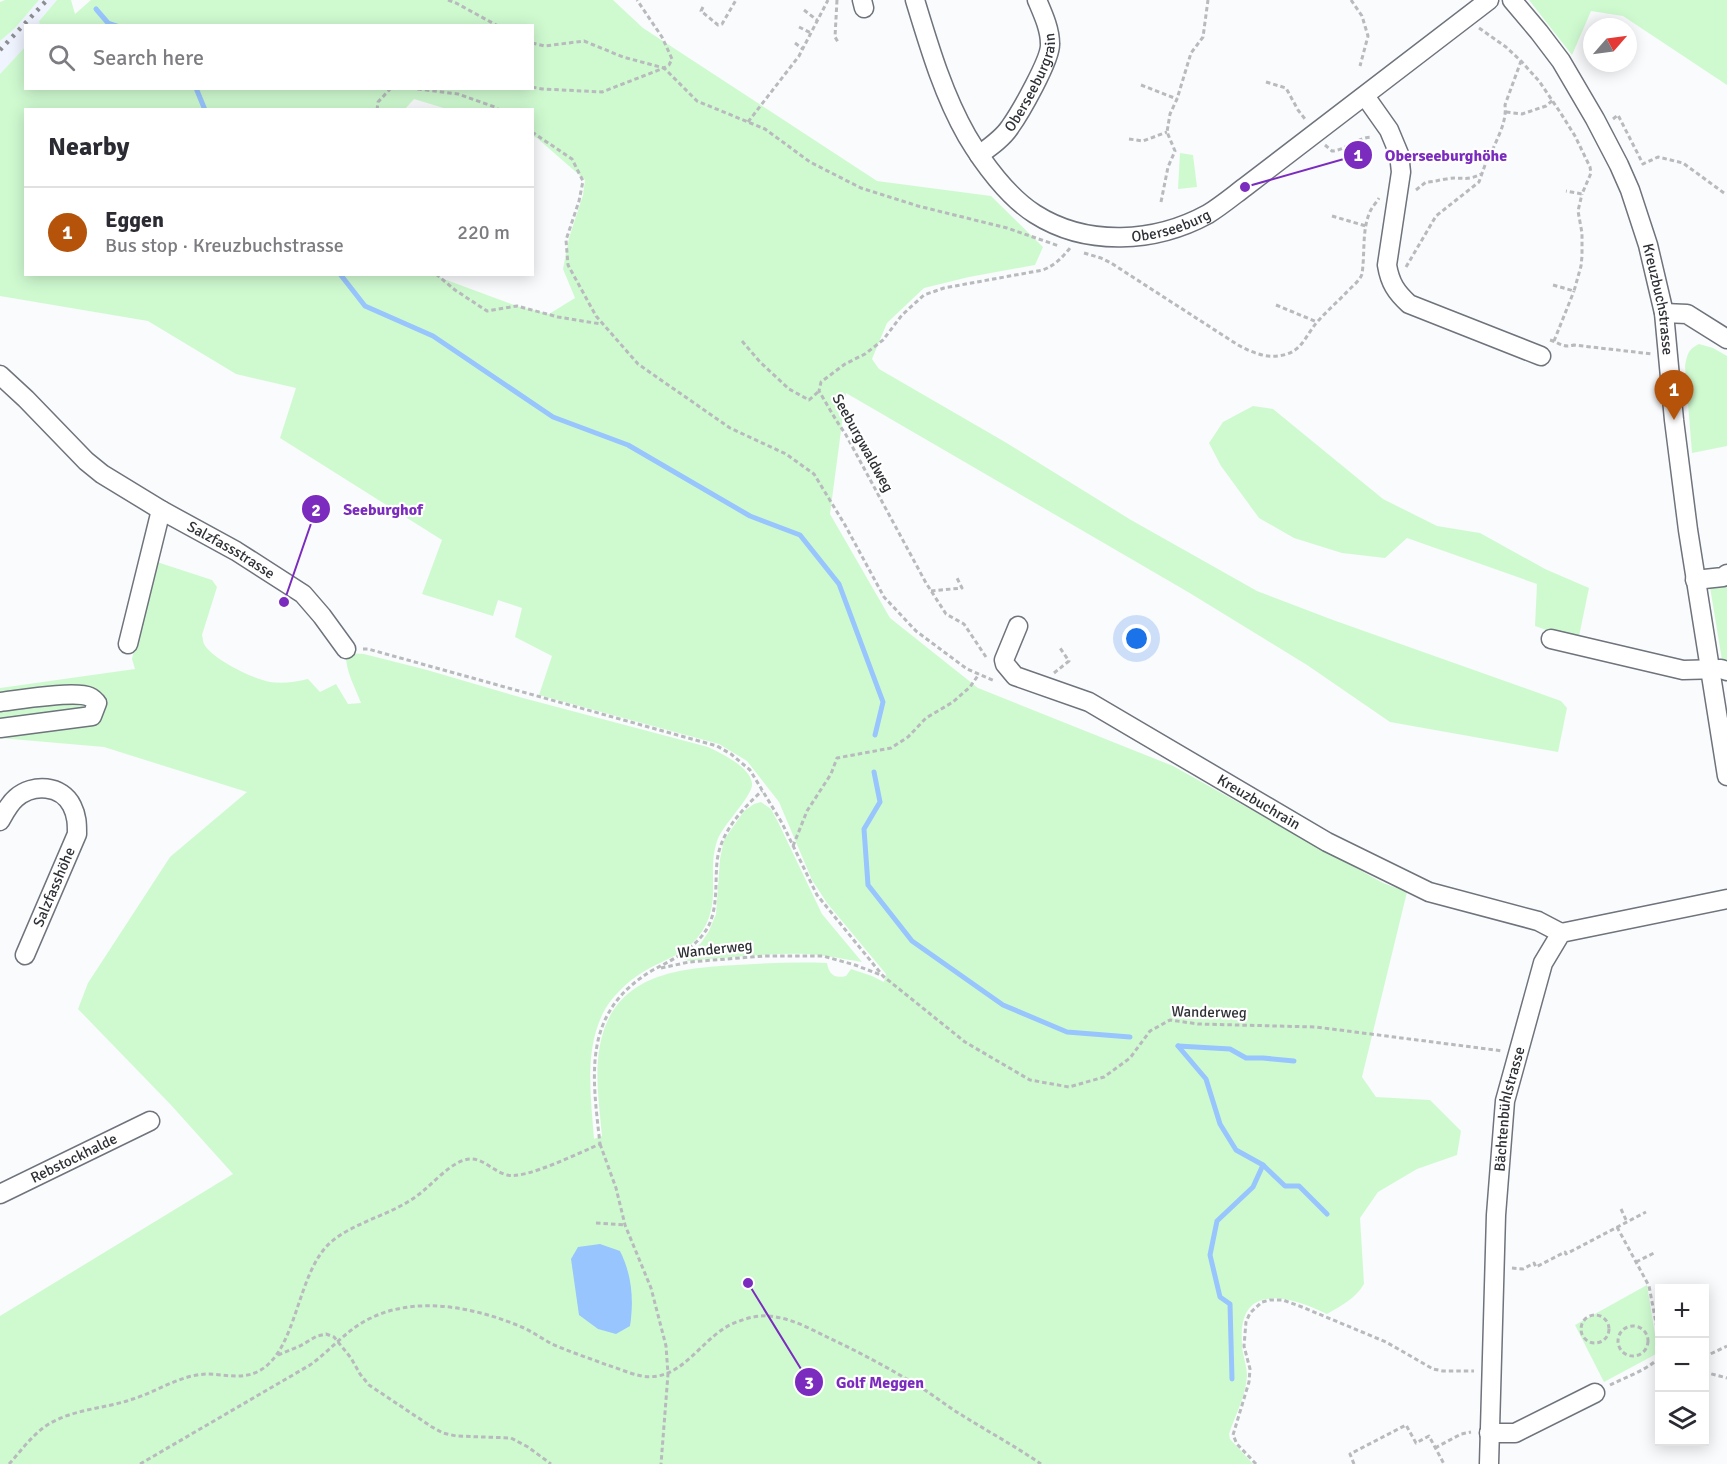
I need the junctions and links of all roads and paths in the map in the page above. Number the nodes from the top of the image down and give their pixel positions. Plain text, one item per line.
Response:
1 (448, 0) edge
2 (637, 0) edge
3 (828, 0) edge
4 (837, 0) edge
5 (915, 0) edge
6 (1037, 0) edge
7 (1208, 0) edge
8 (1351, 0) edge
9 (1489, 0) edge
10 (1512, 0) edge
11 (734, 1) edge
12 (704, 8) dead end
13 (804, 10) dead end
14 (818, 20) junction
15 (494, 24) edge
16 (1475, 25) dead end
17 (799, 27) dead end
18 (811, 33) junction
19 (838, 42) dead end
20 (534, 43) edge
21 (795, 43) dead end
22 (803, 49) junction
23 (1521, 61) junction
24 (1360, 66) dead end
25 (664, 68) junction
26 (1266, 82) dead end
27 (1141, 85) dead end
28 (534, 87) edge
29 (389, 90) edge
30 (426, 90) edge
31 (1365, 96) junction
32 (1177, 99) junction
33 (1552, 100) junction
34 (377, 108) edge
35 (497, 108) edge
36 (1506, 112) junction
37 (748, 122) junction
38 (1617, 128) dead end
39 (1167, 132) junction
40 (534, 133) edge
41 (1317, 133) junction
42 (1374, 138) dead end
43 (1129, 139) dead end
44 (979, 155) junction
45 (1481, 174) junction
46 (1384, 190) dead end
47 (1411, 191) dead end
48 (1566, 191) dead end
49 (1582, 194) junction
50 (1724, 194) dead end
51 (1161, 202) dead end
52 (1332, 216) dead end
53 (1366, 226) junction
54 (1072, 244) junction
55 (1403, 271) dead end
56 (438, 276) edge
57 (1553, 285) dead end
58 (1574, 291) junction
59 (1276, 305) dead end
60 (1664, 312) junction
61 (1317, 322) junction
62 (603, 324) junction
63 (1725, 333) edge
64 (742, 341) dead end
65 (1654, 354) dead end
66 (1541, 356) dead end
67 (0, 375) edge
68 (819, 391) junction
69 (168, 508) junction
70 (1727, 574) edge
71 (956, 576) dead end
72 (1695, 580) junction
73 (931, 591) junction
74 (1018, 626) dead end
75 (1551, 639) dead end
76 (128, 644) dead end
77 (1060, 648) dead end
78 (346, 649) joint
79 (1005, 664) junction
80 (1718, 671) edge
81 (979, 674) junction
82 (1048, 678) dead end
83 (1004, 684) dead end
84 (0, 702) edge
85 (0, 728) edge
86 (1727, 776) edge
87 (763, 790) junction
88 (0, 820) edge
89 (793, 846) junction
90 (1727, 899) edge
91 (1561, 933) junction
92 (25, 955) dead end
93 (655, 969) junction
94 (883, 976) junction
95 (1519, 1053) junction
96 (150, 1121) dead end
97 (600, 1143) junction
98 (0, 1194) edge
99 (1621, 1209) dead end
100 (1646, 1212) dead end
101 (1627, 1222) junction
102 (597, 1223) dead end
103 (625, 1225) junction
104 (1617, 1227) junction
105 (1656, 1251) dead end
106 (1636, 1262) junction
107 (1526, 1267) dead end
108 (1582, 1324) joint
109 (1623, 1329) joint
110 (1658, 1338) edge
111 (337, 1341) junction
112 (1727, 1346) edge
113 (277, 1355) junction
114 (1709, 1355) edge
115 (1655, 1360) edge
116 (1491, 1372) junction
117 (1709, 1373) edge
118 (668, 1374) junction
119 (1727, 1378) edge
120 (1595, 1393) joint
121 (1490, 1433) junction
122 (1461, 1434) dead end
123 (1435, 1448) junction
124 (9, 1464) edge
125 (140, 1464) edge
126 (551, 1464) edge
127 (661, 1464) edge
128 (1041, 1464) edge
129 (1256, 1464) edge
130 (1354, 1464) edge
131 (1444, 1464) edge
132 (1489, 1464) edge

1 - 15 path
2 - 25 path
3 - 14 path
4 - 19 path
5 - 44 street, Oberseeburg
6 - 44 street, Oberseeburgrain
7 - 32 path
8 - 24 path
9 - 31 street, Oberseeburg
10 - 60 street, Kreuzbuchstrasse
11 - 12 path
13 - 14 path
14 - 18 path
16 - 23 path
17 - 18 path
18 - 22 path
20 - 25 path
21 - 22 path
22 - 37 path
23 - 33 path
23 - 36 path
25 - 28 path
25 - 37 path
26 - 41 path
27 - 32 path
29 - 34 path
30 - 35 path
31 - 41 street, Oberseeburg
31 - 66 street
32 - 39 path
33 - 36 path
33 - 49 path
36 - 45 path
37 - 54 path
38 - 50 path
39 - 43 path
39 - 51 path
40 - 62 path
41 - 42 path
41 - 44 street, Oberseeburg
45 - 47 path
45 - 55 path
46 - 53 path
48 - 49 path
49 - 58 path
52 - 53 path
53 - 61 path
54 - 61 path
54 - 68 path, Seeburgwaldweg
56 - 62 path
57 - 58 path
58 - 65 path
59 - 61 path
60 - 63 street
60 - 72 street, Kreuzbuchstrasse
62 - 81 path
64 - 68 path
67 - 69 street, Salzfassstrasse
68 - 73 path, Seeburgwaldweg
69 - 76 street
69 - 78 street, Salzfassstrasse
70 - 72 street
71 - 73 path
72 - 80 street, Kreuzbuchstrasse
73 - 79 path, Seeburgwaldweg
74 - 79 street
75 - 80 street
77 - 82 path
78 - 87 path, Wanderweg
79 - 91 street, Kreuzbuchrain
80 - 86 street, Kreuzbuchstrasse
81 - 83 path
81 - 89 path
84 - 85 street
87 - 89 path, Wanderweg
87 - 93 path
88 - 92 street, Salzfasshöhe
89 - 94 path, Wanderweg
90 - 91 street
91 - 95 street, Bächtenbühlstrasse
93 - 94 path, Wanderweg
93 - 97 path
94 - 95 path, Wanderweg
95 - 116 street, Bächtenbühlstrasse
96 - 98 street, Rebstockhalde
97 - 103 path
97 - 113 path
99 - 101 path
100 - 101 path
101 - 104 path
102 - 103 path
103 - 118 path
104 - 106 path
104 - 107 path
105 - 106 path
106 - 110 path
108 - 108 path
109 - 109 path
111 - 113 path
111 - 118 path
111 - 125 path
111 - 126 path
112 - 114 path
113 - 124 path
115 - 120 path
116 - 121 street, Bächtenbühlstrasse
116 - 129 path
117 - 119 path
118 - 127 path
118 - 128 path
120 - 121 street
121 - 132 street, Bächtenbühlstrasse
122 - 123 path
123 - 130 path
123 - 131 path

